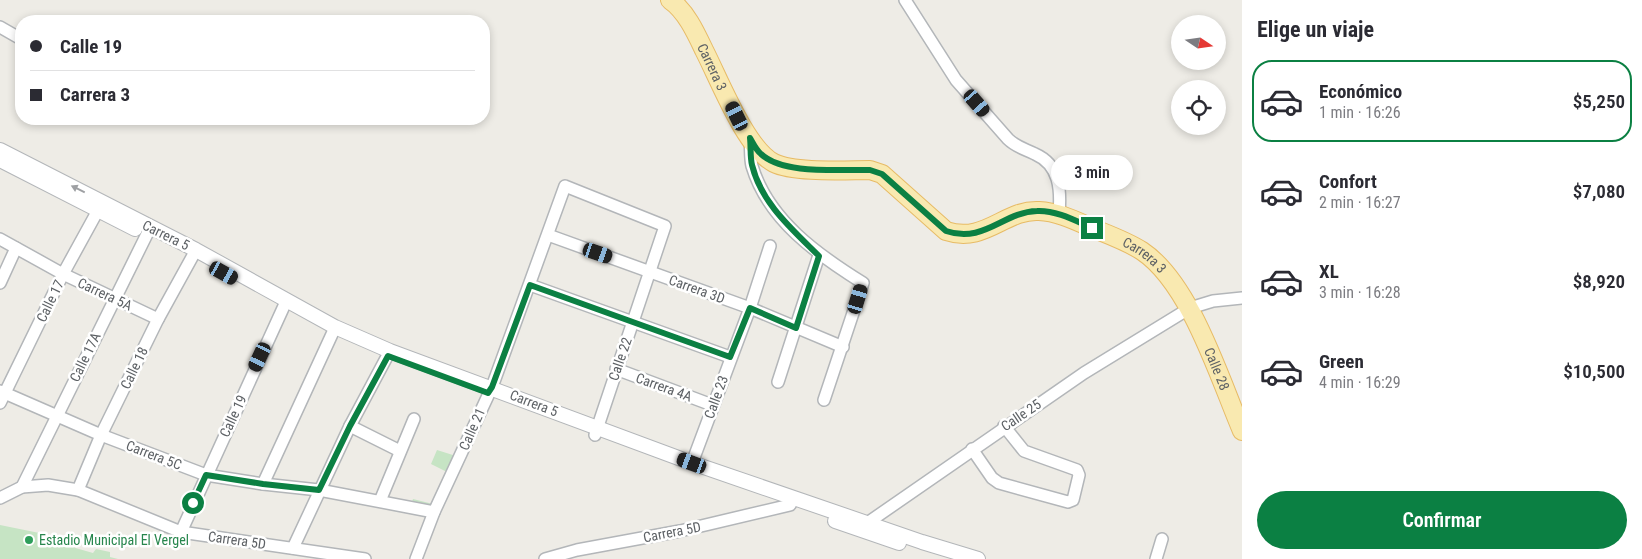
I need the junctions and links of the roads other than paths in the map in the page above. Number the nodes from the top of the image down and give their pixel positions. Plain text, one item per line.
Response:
1 (905, 0) edge
2 (673, 1) edge
3 (0, 27) edge
4 (15, 36) edge
5 (750, 138) junction
6 (0, 150) edge
7 (0, 160) edge
8 (565, 186) joint
9 (100, 206) junction
10 (1060, 214) junction
11 (148, 231) junction
12 (548, 235) junction
13 (0, 239) edge
14 (770, 246) dead end
15 (16, 248) junction
16 (195, 253) junction
17 (819, 256) junction
18 (649, 271) junction
19 (63, 274) junction
20 (0, 283) edge
21 (530, 285) junction
22 (114, 298) junction
23 (1242, 298) edge
24 (286, 304) junction
25 (750, 308) junction
26 (1190, 308) junction
27 (158, 319) junction
28 (633, 321) junction
29 (796, 328) junction
30 (333, 332) junction
31 (843, 347) junction
32 (389, 353) junction
33 (730, 357) junction
34 (616, 369) junction
35 (778, 382) dead end
36 (490, 390) junction
37 (2, 396) edge
38 (824, 400) dead end
39 (712, 405) junction
40 (57, 415) junction
41 (414, 419) dead end
42 (350, 426) junction
43 (1004, 426) junction
44 (597, 431) junction
45 (1242, 431) edge
46 (101, 435) junction
47 (972, 448) junction
48 (400, 451) junction
49 (692, 463) junction
50 (206, 475) junction
51 (263, 484) junction
52 (22, 487) junction
53 (78, 490) junction
54 (319, 490) junction
55 (0, 498) edge
56 (380, 501) junction
57 (792, 502) junction
58 (434, 512) junction
59 (864, 525) junction
60 (181, 532) junction
61 (1162, 539) dead end
62 (292, 548) junction
63 (339, 557) edge
64 (365, 559) edge
65 (416, 559) edge
66 (545, 559) edge
67 (951, 559) edge
68 (978, 559) edge
69 (1156, 559) edge

1 - 10 street
2 - 5 main road, Carrera 3
3 - 4 street
5 - 10 main road, Carrera 3
5 - 17 street
9 -> 6 street, Carrera 5
7 - 9 street, Carrera 5
8 - 12 street, Calle 21
8 - 18 street, Calle 22
9 - 11 street, Carrera 5
9 - 19 street, Calle 17
10 - 26 main road, Carrera 3
11 - 16 street, Carrera 5
11 - 22 street, Calle 17A
12 - 18 street, Carrera 3D
12 - 21 street, Calle 21
13 - 15 street, Carrera 5A
14 - 25 street, Calle 23
15 - 19 street, Carrera 5A
15 - 20 street
16 - 24 street, Carrera 5
16 - 27 street, Calle 18
17 - 29 street
17 - 31 street
18 - 25 street, Carrera 3D
18 - 28 street, Calle 22
19 - 22 street, Carrera 5A
19 - 37 street, Calle 17
21 - 28 street
21 - 36 street, Calle 21
22 - 27 street, Carrera 5A
22 - 40 street, Calle 17A
23 - 26 street
24 - 30 street, Carrera 5
24 - 32 street, Carrera 5
24 - 50 street, Calle 19
25 - 29 street, Carrera 3D
25 - 33 street, Calle 23
26 - 43 street, Calle 25
26 - 45 main road, Calle 28
27 - 46 street, Calle 18
28 - 33 street
28 - 34 street, Calle 22
29 - 31 street, Carrera 3D
29 - 35 street
30 - 32 street, Carrera 5
30 - 51 street
31 - 38 street
32 - 36 street, Carrera 5
32 - 42 street
33 - 39 street, Calle 23
34 - 39 street, Carrera 4A
34 - 44 street, Calle 22
36 - 44 street, Carrera 5
36 - 58 street, Calle 21
37 - 40 street, Carrera 5C
39 - 49 street, Calle 23
40 - 46 street, Carrera 5C
40 - 52 street, Calle 17A
41 - 48 street
42 - 48 street
42 - 54 street
43 - 47 street, Calle 25
43 - 47 street
44 - 49 street, Carrera 5
44 - 57 street, Carrera 5
46 - 50 street, Carrera 5C
46 - 53 street, Calle 18
47 - 59 street, Calle 25
48 - 56 street
49 - 57 street, Carrera 5
50 - 51 street, Carrera 5C
50 - 60 street, Calle 19
51 - 54 street, Carrera 5C
52 - 53 street, Carrera 5D
52 - 55 street, Carrera 5D
53 - 60 street, Carrera 5D
54 - 56 street, Carrera 5C
54 - 62 street
56 - 58 street, Carrera 5C
57 - 59 street, Carrera 5
57 - 66 street, Carrera 5D
58 - 65 street, Calle 21
59 - 67 street, Carrera 5
59 - 68 street, Carrera 5
60 - 62 street, Carrera 5D
61 - 69 street
62 - 63 street, Carrera 5D
63 - 64 street, Carrera 5D

